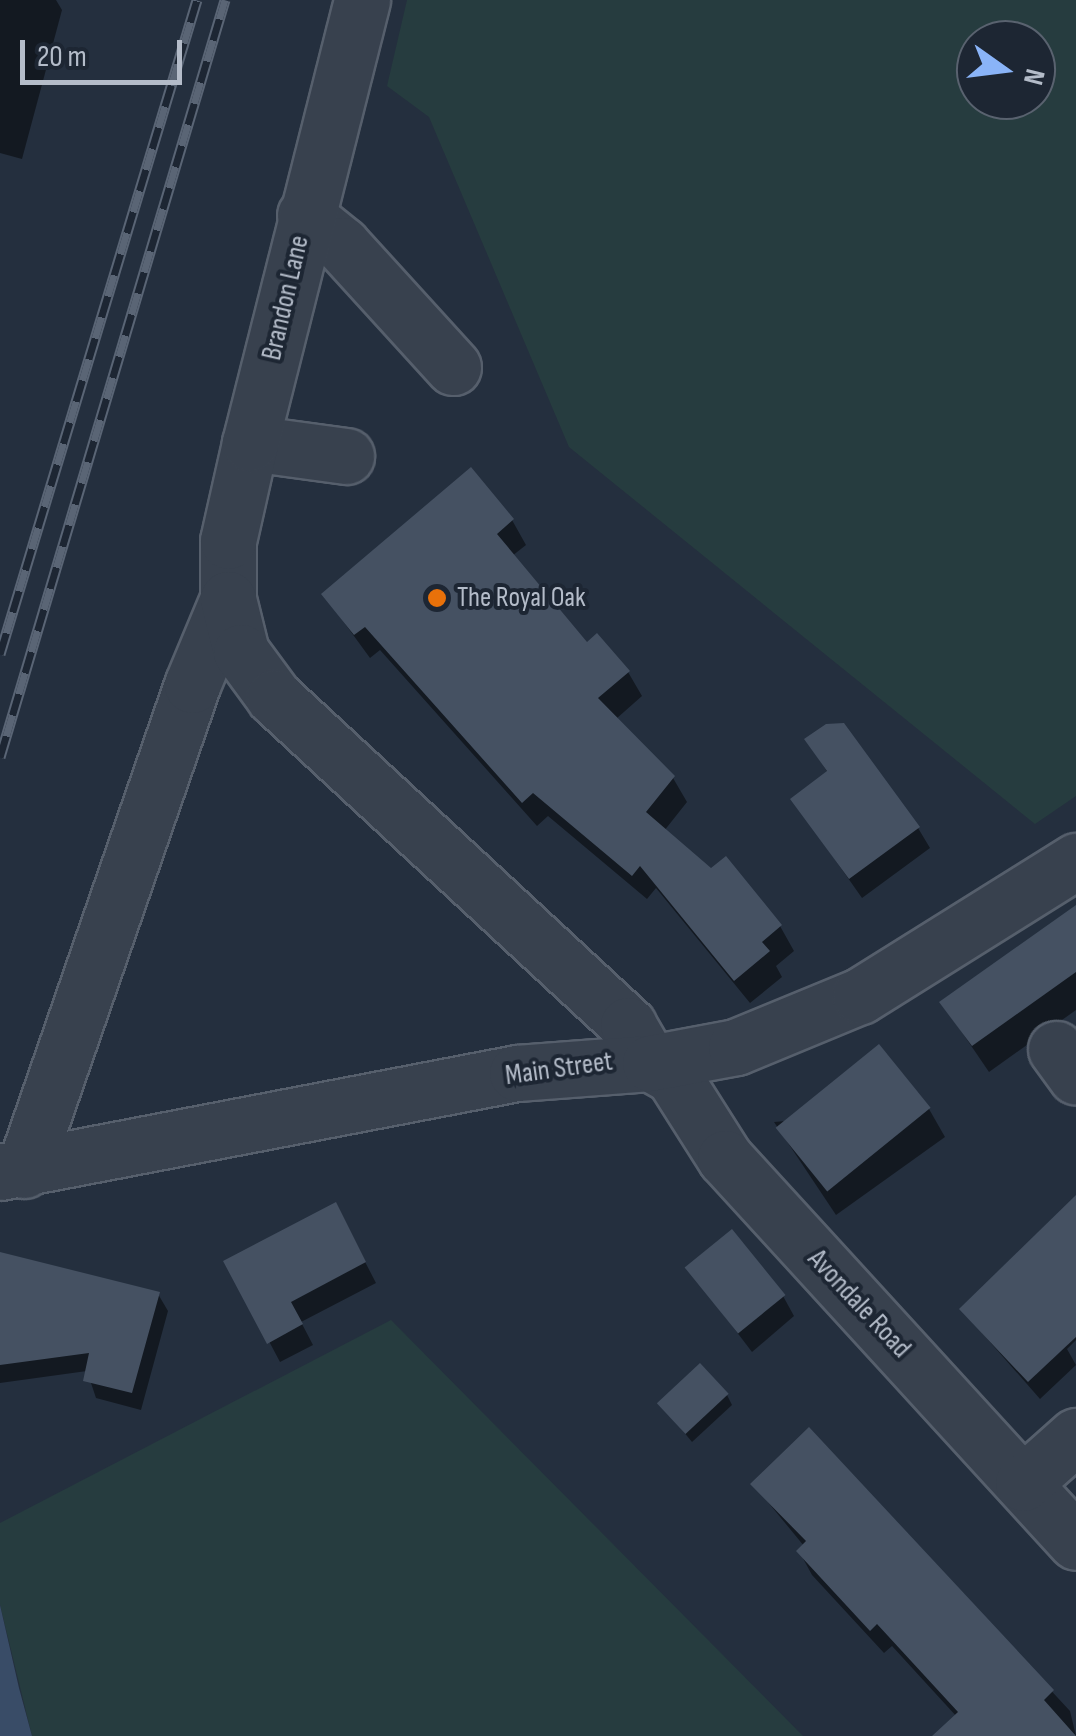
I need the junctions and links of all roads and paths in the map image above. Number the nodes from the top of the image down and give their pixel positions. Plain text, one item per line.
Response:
1 (362, 0) edge
2 (306, 215) junction
3 (453, 367) dead end
4 (250, 443) junction
5 (346, 456) dead end
6 (228, 599) junction
7 (1076, 861) edge
8 (650, 1063) junction
9 (12, 1171) edge
10 (1076, 1436) edge
11 (1023, 1483) junction
12 (1076, 1542) edge

1 - 2 street, Brandon Lane
2 - 3 street
2 - 4 street, Brandon Lane
4 - 5 street
4 - 6 street, Brandon Lane
6 - 8 street, Avondale Road
6 - 9 street
7 - 8 street, Main Street
8 - 9 street, Main Street
8 - 11 street, Avondale Road
10 - 11 street
11 - 12 street, Avondale Road

